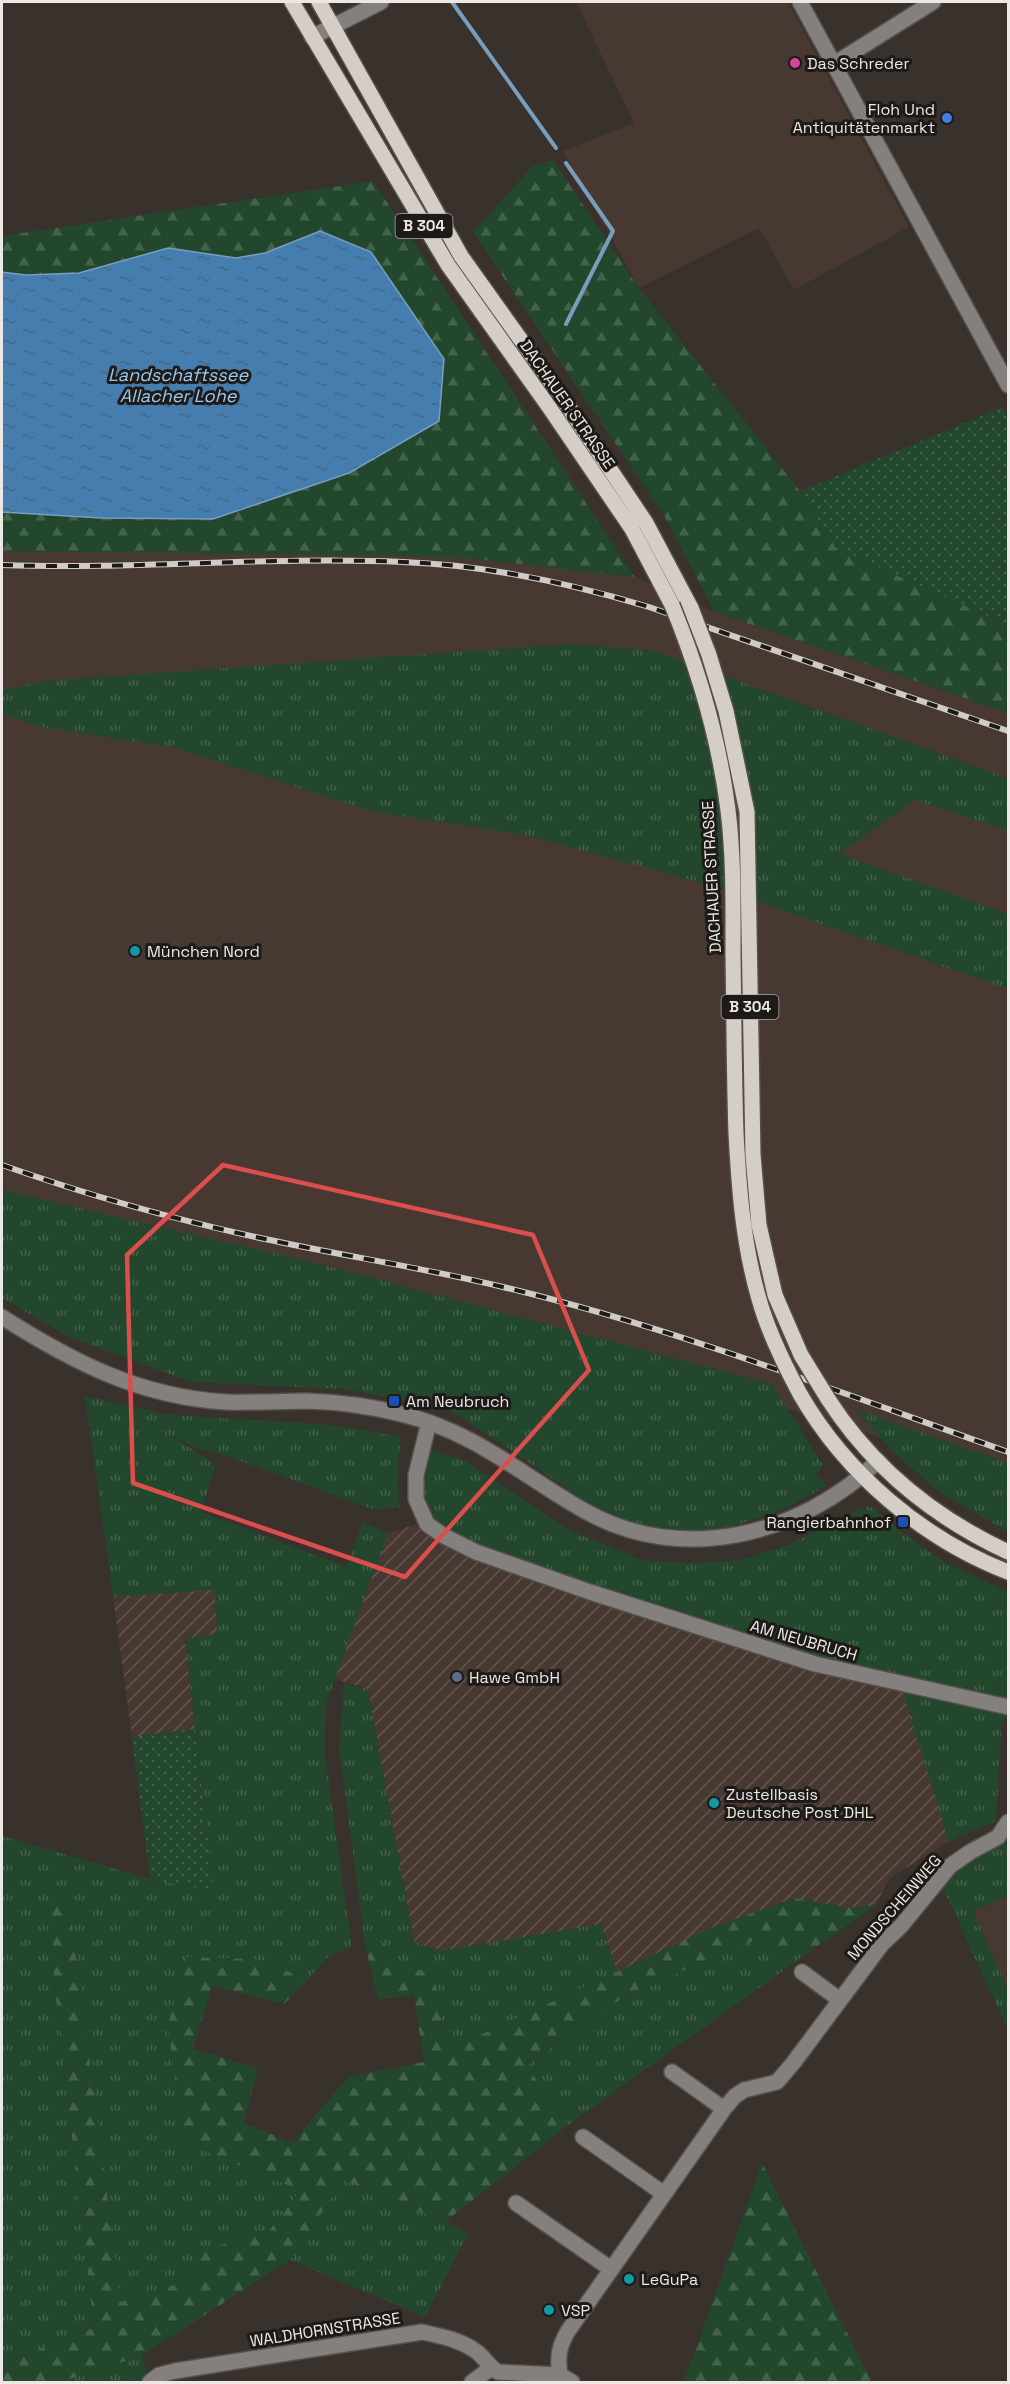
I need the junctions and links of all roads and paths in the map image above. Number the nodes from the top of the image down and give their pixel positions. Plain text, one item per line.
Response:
1 (292, 2) edge
2 (319, 2) edge
3 (381, 2) edge
4 (800, 2) edge
5 (933, 2) edge
6 (332, 26) junction
7 (312, 37) junction
8 (834, 64) junction
9 (1008, 385) edge
10 (560, 409) junction
11 (2, 1317) edge
12 (429, 1422) junction
13 (878, 1461) junction
14 (863, 1476) junction
15 (1008, 1552) edge
16 (1008, 1572) edge
17 (1008, 1707) edge
18 (1008, 1822) edge
19 (802, 1972) dead end
20 (840, 2000) junction
21 (672, 2072) dead end
22 (724, 2109) junction
23 (583, 2137) dead end
24 (664, 2194) junction
25 (516, 2203) dead end
26 (611, 2269) junction
27 (484, 2376) edge
28 (568, 2380) edge
29 (150, 2382) edge

1 - 7 main road, DACHAUER STRASSE / B 304
2 - 6 main road, DACHAUER STRASSE / B 304
3 - 6 street
4 - 8 street
5 - 8 street
6 - 7 street
6 - 10 main road, DACHAUER STRASSE / B 304
7 - 10 main road, DACHAUER STRASSE / B 304
8 - 9 street
10 - 13 main road, DACHAUER STRASSE / B 304, bridge
10 - 14 main road, DACHAUER STRASSE / B 304, bridge
11 - 12 street
12 - 14 street
12 - 17 street, AM NEUBRUCH
13 - 14 street
13 - 15 main road, DACHAUER STRASSE / B 304
14 - 16 main road, DACHAUER STRASSE / B 304
18 - 20 street, MONDSCHEINWEG
19 - 20 street
20 - 22 street, MONDSCHEINWEG
21 - 22 street
22 - 24 street, MONDSCHEINWEG
23 - 24 street
24 - 26 street, MONDSCHEINWEG
25 - 26 street
26 - 28 street, MONDSCHEINWEG
27 - 28 street
27 - 29 street, WALDHORNSTRASSE

